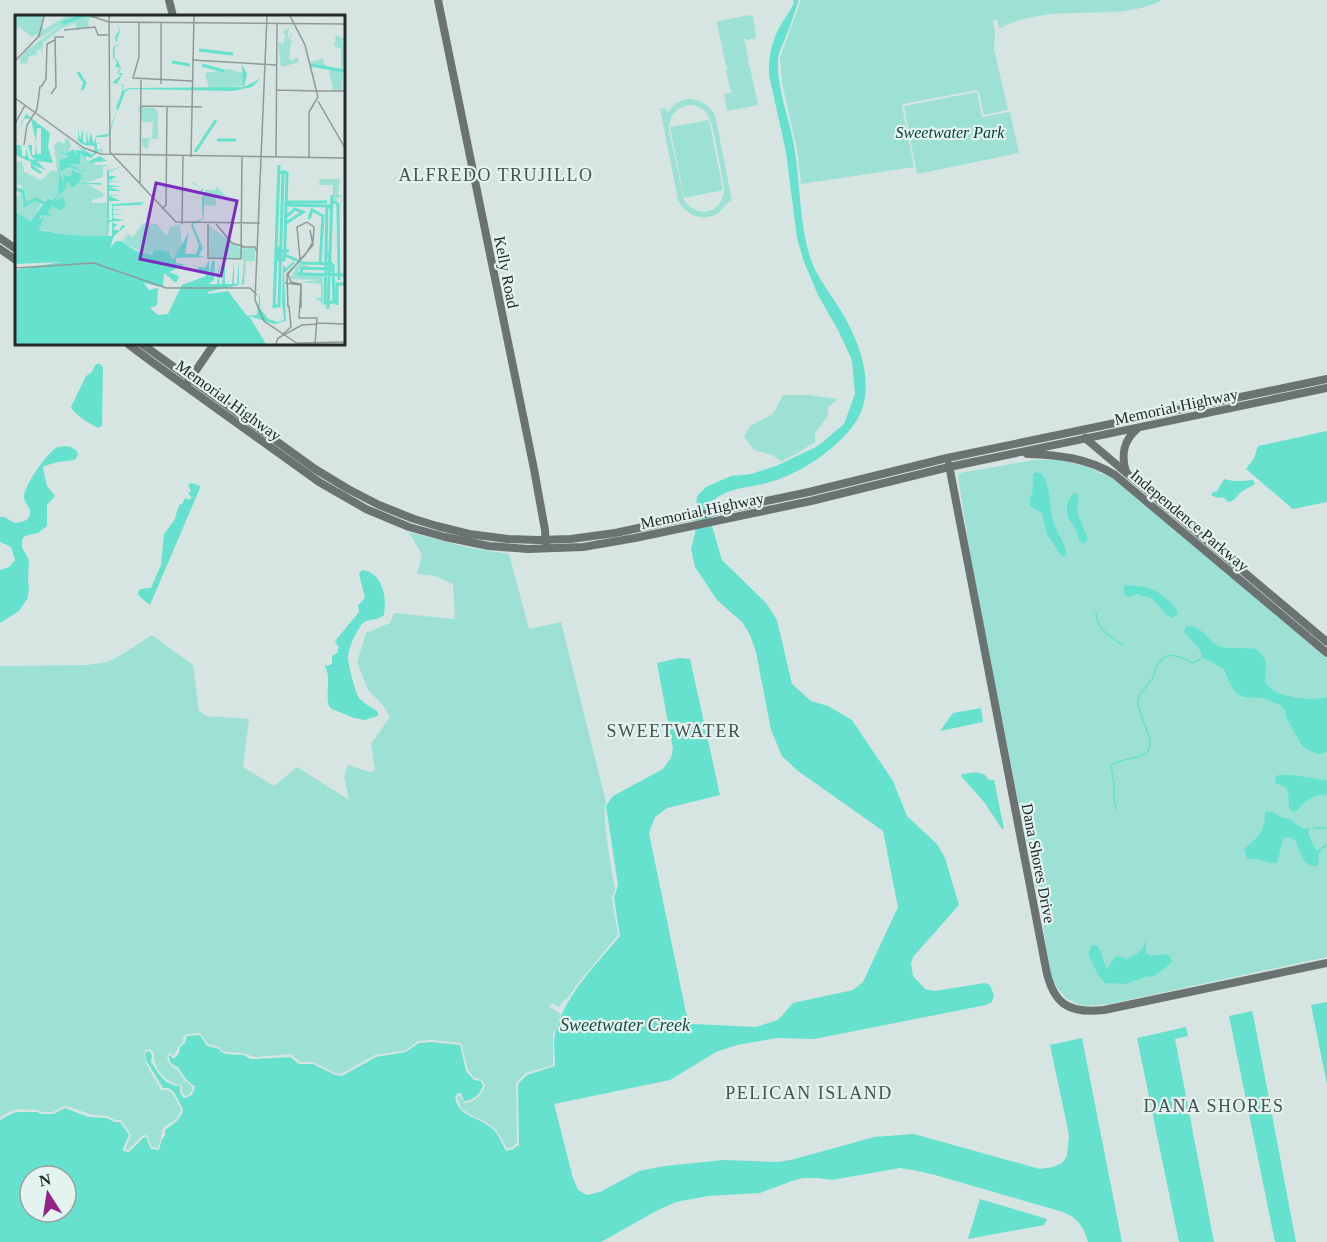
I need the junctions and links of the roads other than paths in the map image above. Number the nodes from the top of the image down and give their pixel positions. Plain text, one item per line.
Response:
1 (169, 0) edge
2 (438, 0) edge
3 (172, 15) edge
4 (0, 238) edge
5 (15, 248) edge
6 (0, 249) edge
7 (15, 259) edge
8 (130, 345) edge
9 (143, 345) edge
10 (213, 345) edge
11 (1327, 379) edge
12 (188, 382) junction
13 (1327, 388) edge
14 (1294, 391) junction
15 (1162, 418) junction
16 (1139, 428) junction
17 (1080, 434) junction
18 (1014, 453) junction
19 (948, 463) junction
20 (1126, 473) junction
21 (830, 492) junction
22 (695, 520) junction
23 (546, 544) junction
24 (1327, 642) edge
25 (1327, 653) edge
26 (1327, 963) edge

1 - 3 main road
2 - 23 main road, Kelly Road
4 - 5 main road
6 - 7 main road
8 - 12 main road, Memorial Highway
9 - 12 main road, Memorial Highway
10 - 12 main road
11 - 14 main road, Memorial Highway
12 - 23 main road, Memorial Highway
13 - 14 main road, Memorial Highway
14 - 15 main road, Memorial Highway
15 - 16 main road, Memorial Highway
15 - 17 main road, Memorial Highway
16 - 17 main road, Memorial Highway
16 - 20 main road
17 - 18 main road, Memorial Highway
17 - 19 main road, Memorial Highway
17 - 20 main road, Independence Parkway
18 - 19 main road, Memorial Highway
18 - 25 main road, Independence Parkway
19 - 21 main road, Memorial Highway
19 - 26 main road, Dana Shores Drive
20 - 24 main road, Independence Parkway
21 - 22 main road, Memorial Highway
21 - 22 main road, Memorial Highway
22 - 23 main road, Memorial Highway

